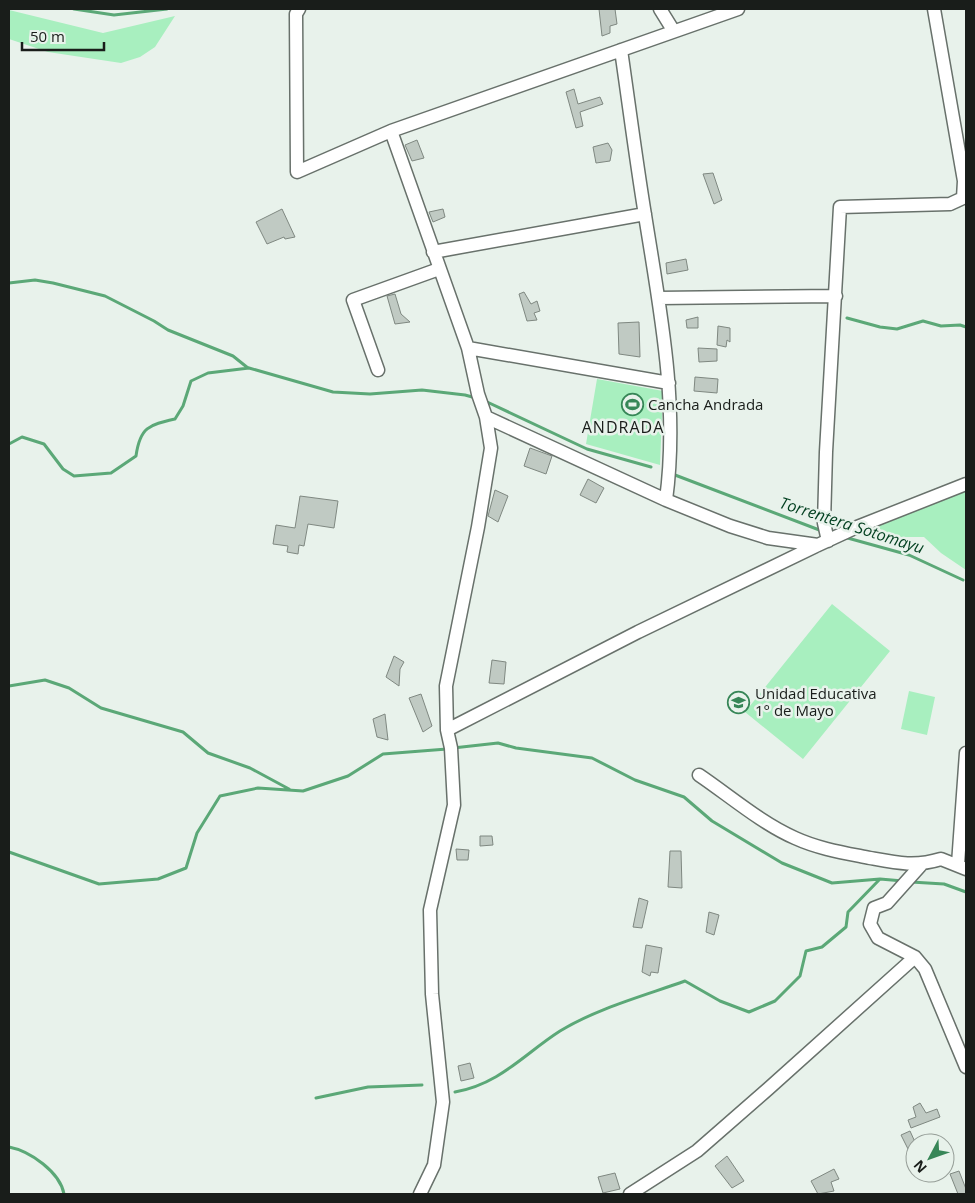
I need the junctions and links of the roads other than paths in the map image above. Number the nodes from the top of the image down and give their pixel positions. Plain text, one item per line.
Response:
1 (299, 9) edge
2 (660, 9) edge
3 (738, 9) edge
4 (934, 9) edge
5 (673, 30) junction
6 (621, 50) junction
7 (391, 131) junction
8 (645, 214) junction
9 (433, 252) junction
10 (439, 269) junction
11 (836, 296) junction
12 (659, 298) junction
13 (468, 348) junction
14 (378, 370) dead end
15 (669, 383) junction
16 (484, 412) junction
17 (966, 484) edge
18 (666, 500) junction
19 (823, 543) junction
20 (447, 730) junction
21 (966, 754) edge
22 (699, 775) dead end
23 (921, 865) junction
24 (962, 867) edge
25 (915, 957) junction
26 (966, 1067) edge
27 (420, 1194) edge
28 (630, 1194) edge

1 - 7 street
2 - 5 street
3 - 5 street
4 - 11 street
5 - 6 street
6 - 7 street
6 - 8 street
7 - 9 street
8 - 9 street
8 - 12 street
9 - 10 street
10 - 13 street
10 - 14 street
11 - 12 street
11 - 19 street
12 - 15 street
13 - 15 street
13 - 16 street
15 - 18 street
16 - 18 street
16 - 20 street
17 - 19 street
18 - 19 street
19 - 20 street
20 - 27 street
21 - 24 street
22 - 23 street
23 - 24 street
23 - 25 street
25 - 26 street
25 - 28 street

